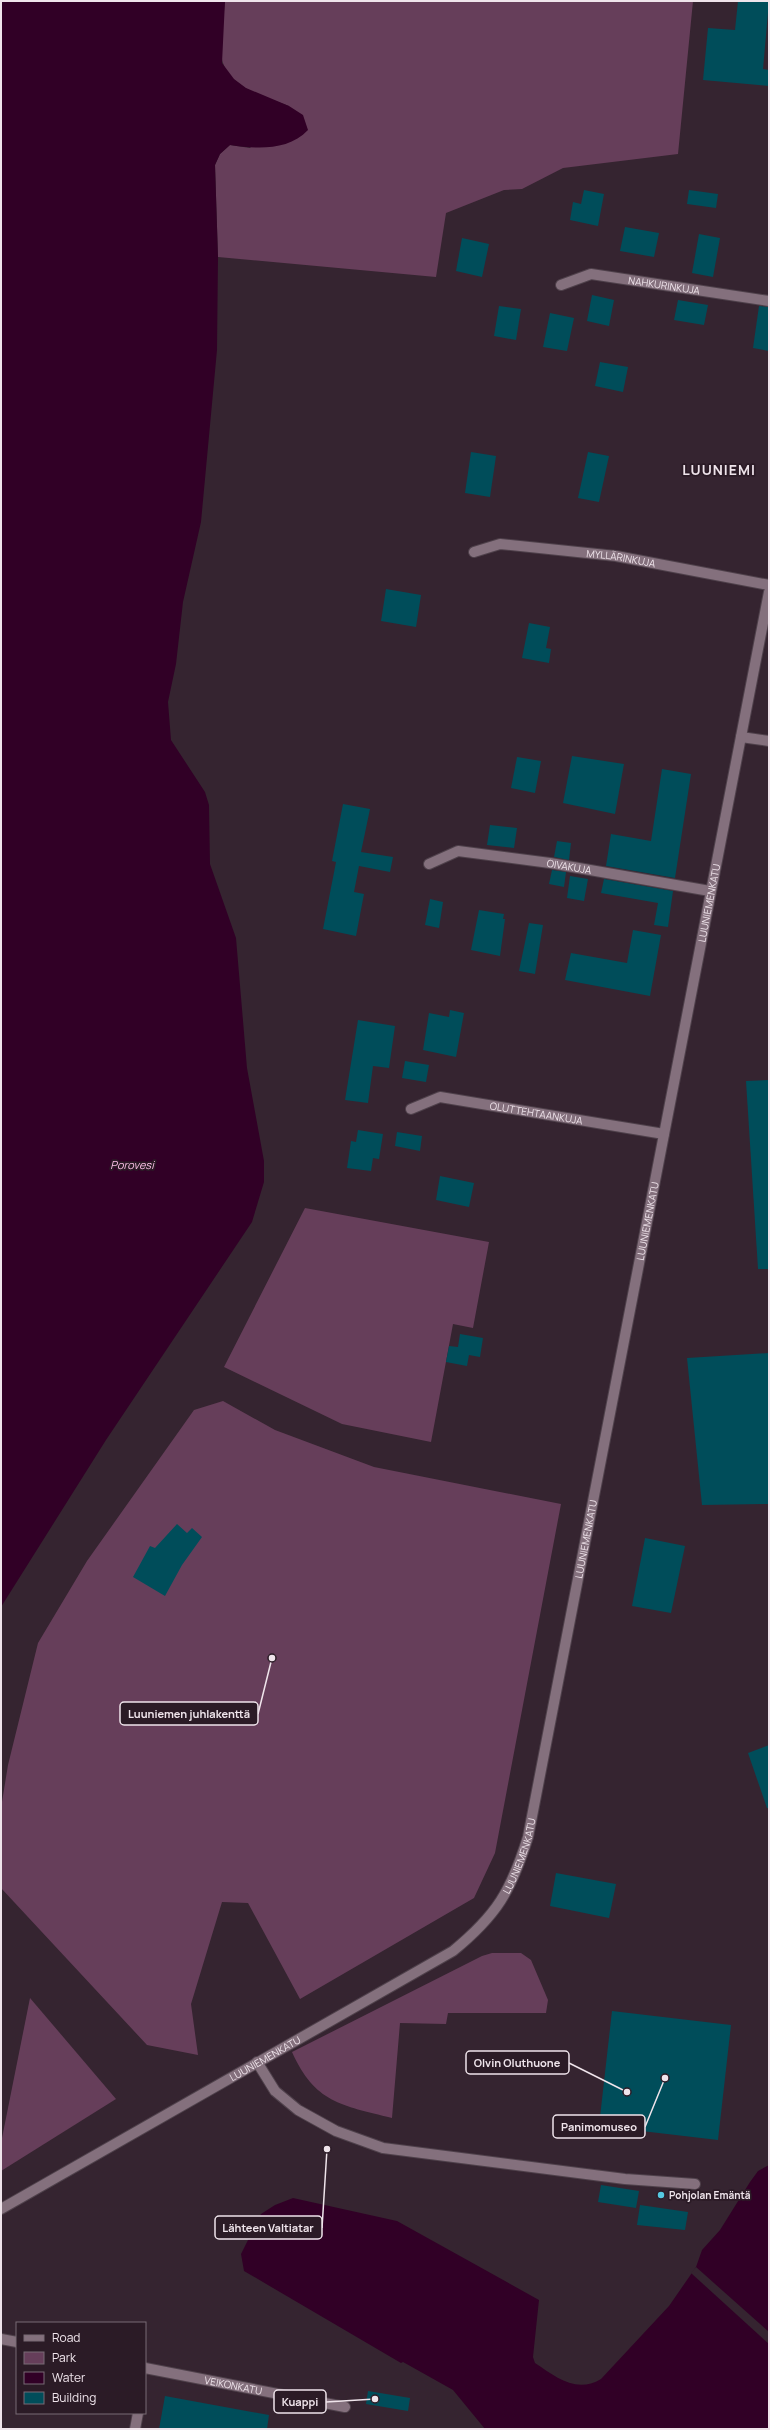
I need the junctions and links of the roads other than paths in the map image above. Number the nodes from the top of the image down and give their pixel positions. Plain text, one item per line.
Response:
1 (561, 285) dead end
2 (769, 301) edge
3 (474, 552) dead end
4 (769, 585) edge
5 (769, 592) edge
6 (741, 737) junction
7 (769, 741) edge
8 (429, 864) dead end
9 (710, 891) junction
10 (411, 1109) dead end
11 (664, 1134) junction
12 (257, 2062) junction
13 (695, 2184) dead end
14 (1, 2209) edge
15 (1, 2339) edge
16 (16, 2342) edge
17 (146, 2369) edge
18 (345, 2407) dead end
19 (138, 2414) edge
20 (134, 2429) edge

1 - 2 street, NAHKURINKUJA
3 - 4 street, MYLLÄRINKUJA
5 - 6 street, LUUNIEMENKATU
6 - 7 street
6 - 9 street, LUUNIEMENKATU
8 - 9 street, OIVAKUJA
9 - 11 street, LUUNIEMENKATU
10 - 11 street, OLUTTEHTAANKUJA
11 - 12 street, LUUNIEMENKATU
12 - 13 street
12 - 14 street, LUUNIEMENKATU
15 - 16 street
17 - 18 street, VEIKONKATU
19 - 20 street

